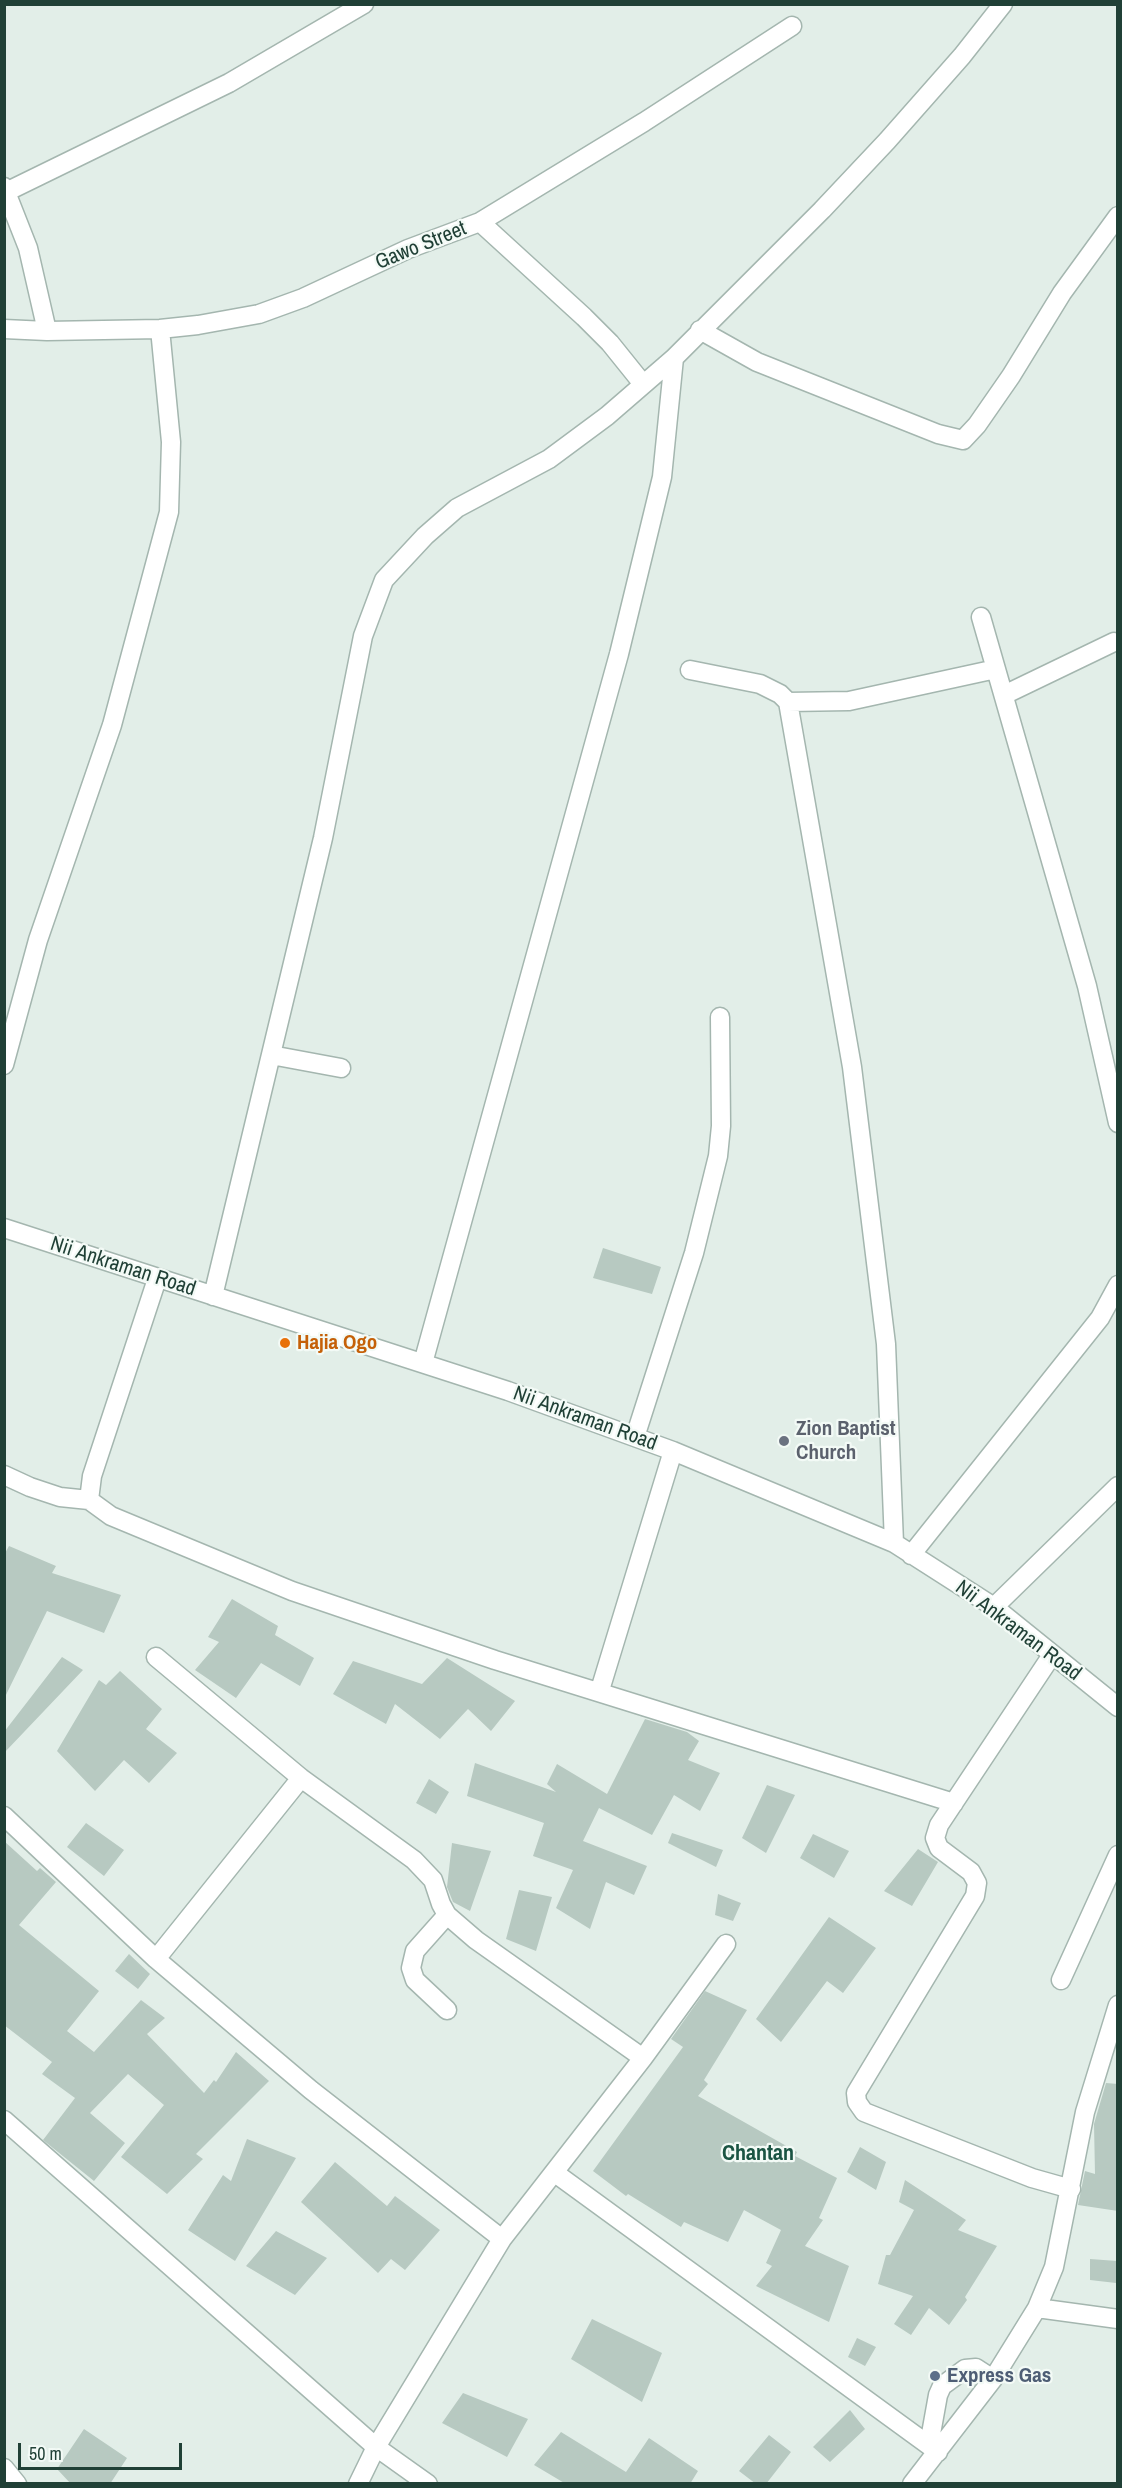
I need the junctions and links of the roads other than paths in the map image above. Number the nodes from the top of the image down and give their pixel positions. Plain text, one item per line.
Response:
1 (364, 4) edge
2 (1004, 4) edge
3 (792, 26) dead end
4 (6, 189) edge
5 (1118, 216) edge
6 (480, 222) junction
7 (4, 329) edge
8 (160, 329) junction
9 (700, 330) junction
10 (47, 331) junction
11 (674, 358) junction
12 (643, 384) junction
13 (981, 617) dead end
14 (1114, 642) dead end
15 (996, 669) junction
16 (690, 670) dead end
17 (1004, 695) junction
18 (788, 702) junction
19 (720, 1017) dead end
20 (271, 1055) junction
21 (4, 1065) edge
22 (341, 1068) dead end
23 (1118, 1123) edge
24 (4, 1228) edge
25 (157, 1279) junction
26 (1118, 1285) edge
27 (213, 1296) junction
28 (423, 1363) junction
29 (635, 1437) junction
30 (673, 1451) junction
31 (4, 1475) edge
32 (1118, 1486) edge
33 (89, 1500) junction
34 (894, 1543) junction
35 (911, 1555) junction
36 (994, 1607) junction
37 (1052, 1655) junction
38 (156, 1657) dead end
39 (600, 1690) junction
40 (1118, 1707) edge
41 (301, 1778) junction
42 (954, 1803) junction
43 (4, 1816) edge
44 (1118, 1855) edge
45 (447, 1915) junction
46 (726, 1944) dead end
47 (156, 1959) junction
48 (1061, 1980) dead end
49 (1118, 2005) edge
50 (447, 2010) dead end
51 (644, 2058) junction
52 (4, 2120) edge
53 (555, 2173) junction
54 (1071, 2189) junction
55 (502, 2240) junction
56 (1037, 2308) junction
57 (1118, 2319) edge
58 (993, 2379) junction
59 (376, 2447) junction
60 (934, 2448) junction
61 (4, 2468) edge
62 (17, 2484) edge
63 (358, 2484) edge
64 (428, 2484) edge
65 (912, 2484) edge

1 - 4 street
2 - 9 street
3 - 6 street, Gawo Street
4 - 10 street
5 - 9 street
6 - 8 street, Gawo Street
6 - 12 street
7 - 10 street, Gawo Street
8 - 10 street, Gawo Street
8 - 21 street
9 - 11 street
11 - 12 street
11 - 28 street
12 - 20 street
13 - 15 street
14 - 17 street
15 - 17 street
15 - 18 street
16 - 18 street
17 - 23 street
18 - 34 street
19 - 29 street
20 - 22 street
20 - 27 street
24 - 25 street, Nii Ankraman Road
25 - 27 street, Nii Ankraman Road
25 - 33 street
26 - 35 street
27 - 28 street, Nii Ankraman Road
28 - 29 street, Nii Ankraman Road
29 - 30 street, Nii Ankraman Road
30 - 34 street, Nii Ankraman Road
30 - 39 street
31 - 33 street
32 - 36 street
33 - 39 street
34 - 35 street, Nii Ankraman Road
35 - 36 street, Nii Ankraman Road
36 - 37 street, Nii Ankraman Road
37 - 40 street, Nii Ankraman Road
37 - 42 street
38 - 41 street
39 - 42 street
41 - 45 street
41 - 47 street
42 - 54 street
43 - 47 street
44 - 48 street
45 - 50 street
45 - 51 street
46 - 51 street
47 - 55 street
49 - 54 street
51 - 53 street
52 - 59 street
53 - 55 street
53 - 60 street
54 - 56 street
55 - 59 street
56 - 57 street
56 - 58 street
58 - 60 street
58 - 60 street
59 - 63 street
59 - 64 street
60 - 65 street
61 - 62 street

